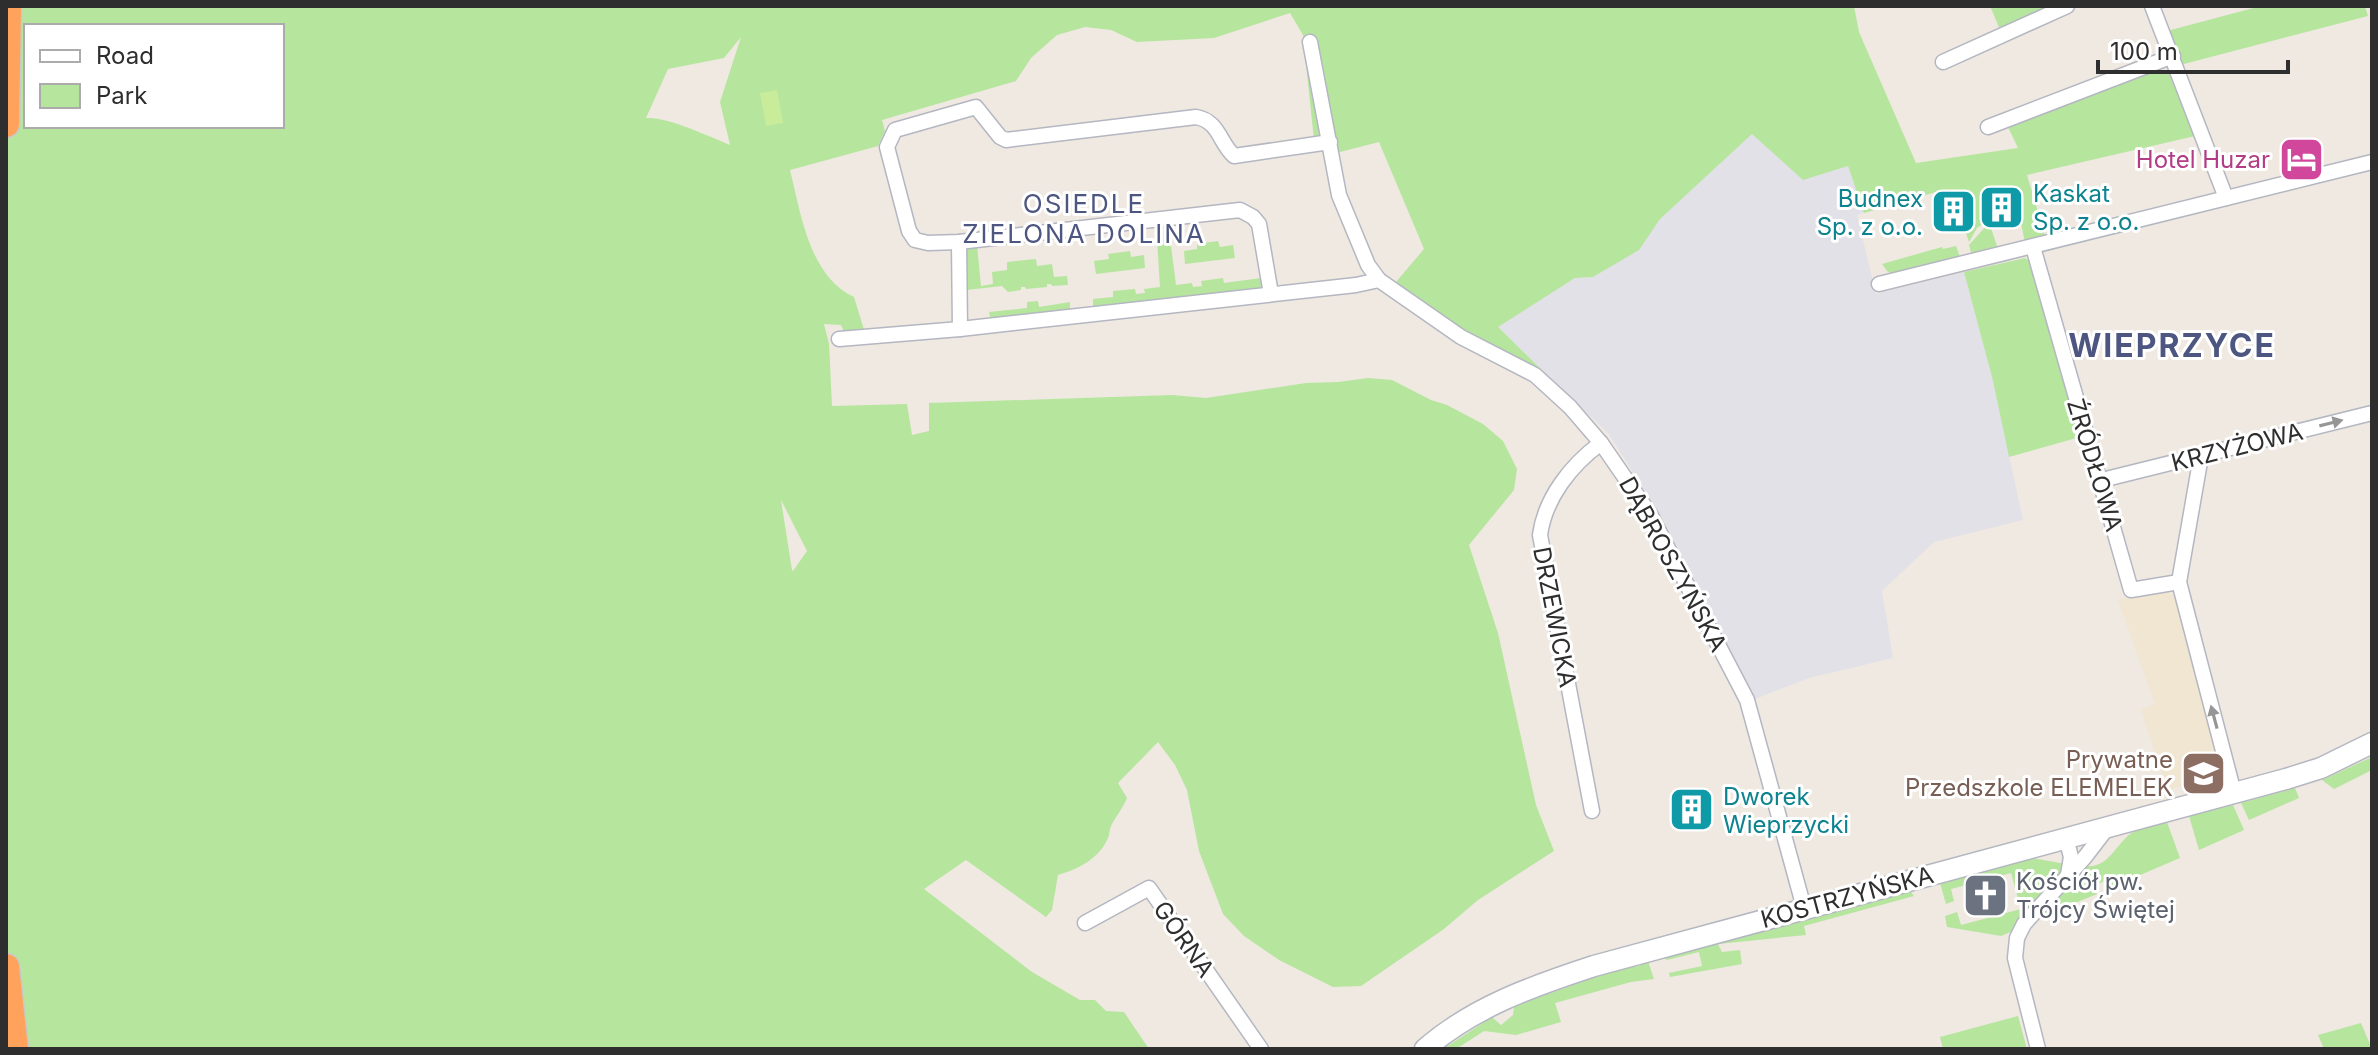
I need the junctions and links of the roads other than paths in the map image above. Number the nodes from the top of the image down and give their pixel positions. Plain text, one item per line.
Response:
1 (8, 6) edge
2 (2067, 6) edge
3 (2152, 6) edge
4 (1310, 42) dead end
5 (2173, 56) junction
6 (1943, 62) dead end
7 (6, 124) edge
8 (1988, 127) dead end
9 (1330, 142) junction
10 (2372, 162) edge
11 (2226, 198) junction
12 (959, 242) junction
13 (2033, 247) junction
14 (1379, 280) junction
15 (1879, 284) dead end
16 (1271, 294) junction
17 (960, 329) junction
18 (839, 339) dead end
19 (2372, 413) edge
20 (1601, 443) junction
21 (2201, 456) junction
22 (2102, 480) junction
23 (2179, 582) junction
24 (2372, 743) edge
25 (2234, 793) junction
26 (1592, 811) dead end
27 (2108, 827) junction
28 (2066, 838) junction
29 (2068, 875) junction
30 (1804, 908) junction
31 (1085, 923) dead end
32 (6, 967) edge
33 (15, 1049) edge
34 (1261, 1049) edge
35 (1425, 1049) edge
36 (2038, 1049) edge

1 - 7 highway
2 - 6 street
3 - 5 street
4 - 9 street, DĄBROSZYŃSKA
5 - 8 street
5 - 11 street
9 - 12 street
9 - 14 street, DĄBROSZYŃSKA
10 - 11 street
11 - 13 street
12 - 16 street
12 - 17 street
13 - 15 street
13 - 22 street, ŹRÓDŁOWA
14 - 16 street
14 - 20 street, DĄBROSZYŃSKA
16 - 17 street
17 - 18 street
21 -> 19 street, KRZYŻOWA
20 - 26 street, DRZEWICKA
20 - 30 street, DĄBROSZYŃSKA
21 - 22 street, KRZYŻOWA
21 - 23 street
22 - 23 street, ŹRÓDŁOWA
25 -> 23 street
24 - 25 main road, KOSTRZYŃSKA
25 - 27 main road, KOSTRZYŃSKA
27 - 28 main road, KOSTRZYŃSKA
27 - 29 street
28 - 29 street
28 - 30 main road, KOSTRZYŃSKA
29 - 36 street
30 - 35 main road, KOSTRZYŃSKA
31 - 34 street, GÓRNA
32 - 33 highway

